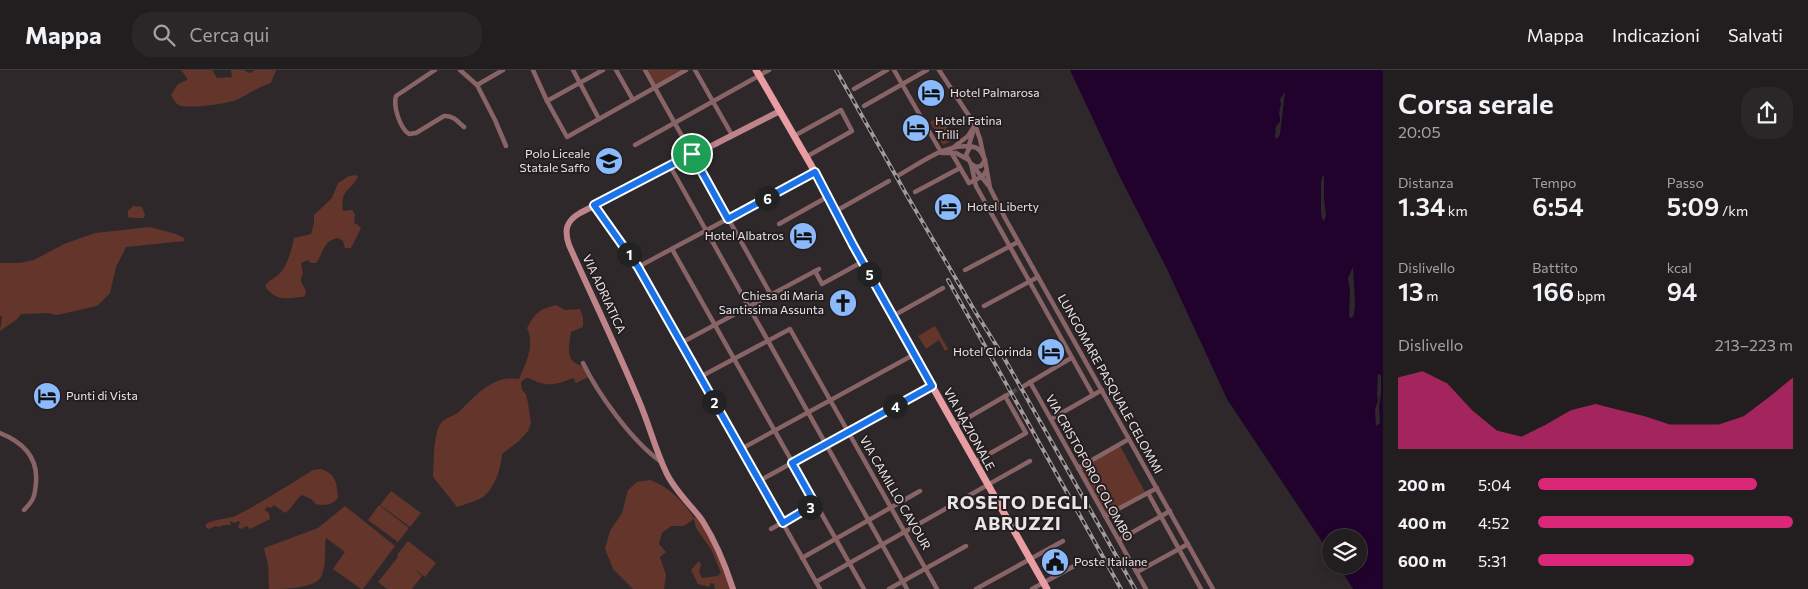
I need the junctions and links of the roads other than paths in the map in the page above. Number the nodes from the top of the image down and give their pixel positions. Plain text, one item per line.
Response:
1 (435, 70) edge
2 (460, 70) edge
3 (503, 70) edge
4 (533, 70) edge
5 (573, 70) edge
6 (603, 70) edge
7 (616, 70) edge
8 (645, 70) edge
9 (686, 70) edge
10 (694, 70) edge
11 (769, 70) edge
12 (887, 70) edge
13 (894, 70) edge
14 (926, 70) edge
15 (939, 70) edge
16 (757, 73) edge
17 (579, 83) junction
18 (902, 84) junction
19 (477, 86) junction
20 (655, 87) junction
21 (854, 89) dead end
22 (633, 100) junction
23 (547, 101) junction
24 (712, 101) junction
25 (864, 106) dead end
26 (780, 111) junction
27 (599, 119) junction
28 (674, 122) junction
29 (975, 126) junction
30 (464, 127) dead end
31 (732, 135) junction
32 (794, 136) junction
33 (634, 145) dead end
34 (506, 146) dead end
35 (970, 147) junction
36 (953, 148) junction
37 (939, 153) junction
38 (692, 154) junction
39 (806, 157) junction
40 (984, 159) junction
41 (971, 163) junction
42 (670, 166) junction
43 (960, 168) junction
44 (986, 171) junction
45 (815, 172) junction
46 (899, 175) dead end
47 (981, 177) junction
48 (975, 180) junction
49 (889, 181) dead end
50 (990, 188) junction
51 (914, 192) dead end
52 (829, 196) junction
53 (594, 205) junction
54 (836, 210) junction
55 (728, 219) junction
56 (779, 224) dead end
57 (706, 231) junction
58 (1018, 242) junction
59 (1010, 246) junction
60 (672, 249) junction
61 (862, 262) junction
62 (638, 267) junction
63 (965, 270) dead end
64 (1038, 277) junction
65 (1029, 282) junction
66 (943, 288) dead end
67 (771, 295) junction
68 (984, 306) dead end
69 (748, 307) junction
70 (893, 316) junction
71 (714, 325) junction
72 (768, 341) junction
73 (681, 343) junction
74 (914, 354) junction
75 (1071, 358) junction
76 (734, 359) junction
77 (583, 364) dead end
78 (700, 377) junction
79 (1030, 382) junction
80 (932, 386) junction
81 (1024, 386) tunnel mouth
82 (1102, 390) junction
83 (1093, 395) junction
84 (830, 400) junction
85 (808, 412) junction
86 (1050, 419) junction
87 (954, 426) junction
88 (774, 431) junction
89 (848, 432) junction
90 (0, 433) edge
91 (1129, 439) junction
92 (826, 444) junction
93 (741, 449) junction
94 (661, 462) junction
95 (974, 462) junction
96 (1030, 462) dead end
97 (792, 463) junction
98 (1078, 468) junction
99 (759, 481) junction
100 (988, 485) junction
101 (1157, 488) junction
102 (920, 491) dead end
103 (1148, 493) junction
104 (815, 504) junction
105 (891, 508) junction
106 (24, 510) dead end
107 (1170, 512) junction
108 (1105, 516) junction
109 (1161, 517) junction
110 (868, 520) junction
111 (783, 523) junction
112 (771, 529) dead end
113 (905, 532) junction
114 (835, 539) junction
115 (1063, 540) dead end
116 (1119, 540) junction
117 (1188, 544) junction
118 (882, 545) junction
119 (966, 546) dead end
120 (1179, 549) junction
121 (802, 558) junction
122 (1030, 559) junction
123 (849, 564) junction
124 (1076, 565) dead end
125 (926, 569) junction
126 (1137, 572) junction
127 (816, 582) junction
128 (903, 582) junction
129 (1045, 586) edge
130 (733, 589) edge
131 (820, 589) edge
132 (864, 589) edge
133 (890, 589) edge
134 (907, 589) edge
135 (937, 589) edge
136 (976, 589) edge
137 (1032, 589) edge
138 (1146, 589) edge
139 (1201, 589) edge
140 (1214, 589) edge

1 - 30 street
2 - 19 street
3 - 19 street
4 - 23 street
5 - 17 street
6 - 17 street
7 - 22 street
8 - 20 street
9 - 20 street
10 - 24 street
11 - 16 street
12 - 21 street
13 - 18 street
14 - 18 street
15 - 29 street
16 - 24 street
16 - 26 main road, VIA NAZIONALE
17 - 23 street
17 - 27 street
18 - 25 street
18 - 37 street
19 - 34 street
20 - 22 street
20 - 28 street
22 - 27 street
23 - 27 street
24 - 28 street
24 - 31 street
26 - 31 main road, VIA ADRIATICA
26 - 32 main road, VIA NAZIONALE
28 - 33 street
28 - 38 street
29 - 35 street
29 - 36 street
29 - 40 street
31 - 38 main road, VIA ADRIATICA
32 - 39 main road, VIA NAZIONALE
32 - 39 street
35 - 36 street
35 - 40 street
35 - 41 street
36 - 37 street
36 - 41 street
36 - 43 street
37 - 46 street
38 - 42 main road, VIA ADRIATICA
38 - 55 street
39 - 45 main road, VIA NAZIONALE
40 - 41 street
40 - 44 street
41 - 47 street
41 - 48 street
42 - 53 main road, VIA ADRIATICA
42 - 57 street
43 - 48 street
43 - 51 street
44 - 47 street
44 - 50 street
45 - 52 main road, VIA NAZIONALE
45 - 55 street
47 - 48 street
47 - 50 street
48 - 59 street
49 - 54 street
50 - 58 street, LUNGOMARE PASQUALE CELOMMI
52 - 54 main road, VIA NAZIONALE
52 - 56 street
53 - 62 street
53 - 94 main road, VIA ADRIATICA
54 - 61 main road, VIA NAZIONALE
55 - 57 street
55 - 67 street
57 - 60 street
57 - 69 street
58 - 59 street
58 - 64 street, LUNGOMARE PASQUALE CELOMMI
59 - 63 street
59 - 65 street
60 - 62 street
60 - 71 street
61 - 67 street
61 - 70 main road, VIA NAZIONALE
62 - 73 street
64 - 65 street
64 - 82 street, LUNGOMARE PASQUALE CELOMMI
65 - 68 street
65 - 75 street
66 - 70 street
67 - 69 street
69 - 71 street
69 - 72 street
70 - 74 main road, VIA NAZIONALE
71 - 73 street
71 - 76 street
72 - 76 street
72 - 84 street, VIA CAMILLO CAVOUR
72 - 85 street
73 - 78 street
74 - 80 main road, VIA NAZIONALE
74 - 84 street
75 - 79 street
75 - 83 street
76 - 78 street
76 - 88 street
77 - 94 street
78 - 93 street
79 - 81 street
79 - 86 street, VIA CRISTOFORO COLOMBO
80 - 87 main road, VIA NAZIONALE
80 - 89 street
82 - 83 street
82 - 91 street, LUNGOMARE PASQUALE CELOMMI
83 - 86 street
84 - 85 street
84 - 89 street, VIA CAMILLO CAVOUR
85 - 88 street
85 - 92 street
86 - 98 street, VIA CRISTOFORO COLOMBO
87 - 95 main road, VIA NAZIONALE
87 - 95 street
88 - 93 street
88 - 97 street
89 - 92 street
89 - 105 street, VIA CAMILLO CAVOUR
90 - 106 street
91 - 98 street
91 - 101 street, LUNGOMARE PASQUALE CELOMMI
92 - 97 street
92 - 110 street
93 - 99 street
94 - 130 main road, VIA ADRIATICA
95 - 100 main road, VIA NAZIONALE
96 - 100 street
97 - 99 street
97 - 104 street
98 - 108 street, VIA CRISTOFORO COLOMBO
99 - 111 street
100 - 113 street
100 - 122 main road, VIA NAZIONALE
101 - 103 street
101 - 107 street, LUNGOMARE PASQUALE CELOMMI
102 - 105 street
103 - 108 street
103 - 109 street
104 - 111 street
104 - 114 street
105 - 110 street
105 - 113 street, VIA CAMILLO CAVOUR
107 - 109 street
107 - 117 street, LUNGOMARE PASQUALE CELOMMI
108 - 116 street, VIA CRISTOFORO COLOMBO
109 - 116 street
109 - 120 street
110 - 114 street
110 - 118 street
111 - 112 street
111 - 121 street
113 - 118 street
113 - 125 street, VIA CAMILLO CAVOUR
114 - 121 street
114 - 123 street
115 - 122 street
116 - 126 street, VIA CRISTOFORO COLOMBO
117 - 120 street
117 - 140 street, LUNGOMARE PASQUALE CELOMMI
118 - 123 street
118 - 128 street
119 - 125 street
120 - 126 street
120 - 139 street
121 - 127 street
122 - 129 main road, VIA NAZIONALE
122 - 136 street
123 - 127 street
123 - 132 street
124 - 129 street
125 - 128 street
125 - 135 street, VIA CAMILLO CAVOUR
126 - 138 street, VIA CRISTOFORO COLOMBO
127 - 131 street
128 - 133 street
128 - 134 street
129 - 137 street

